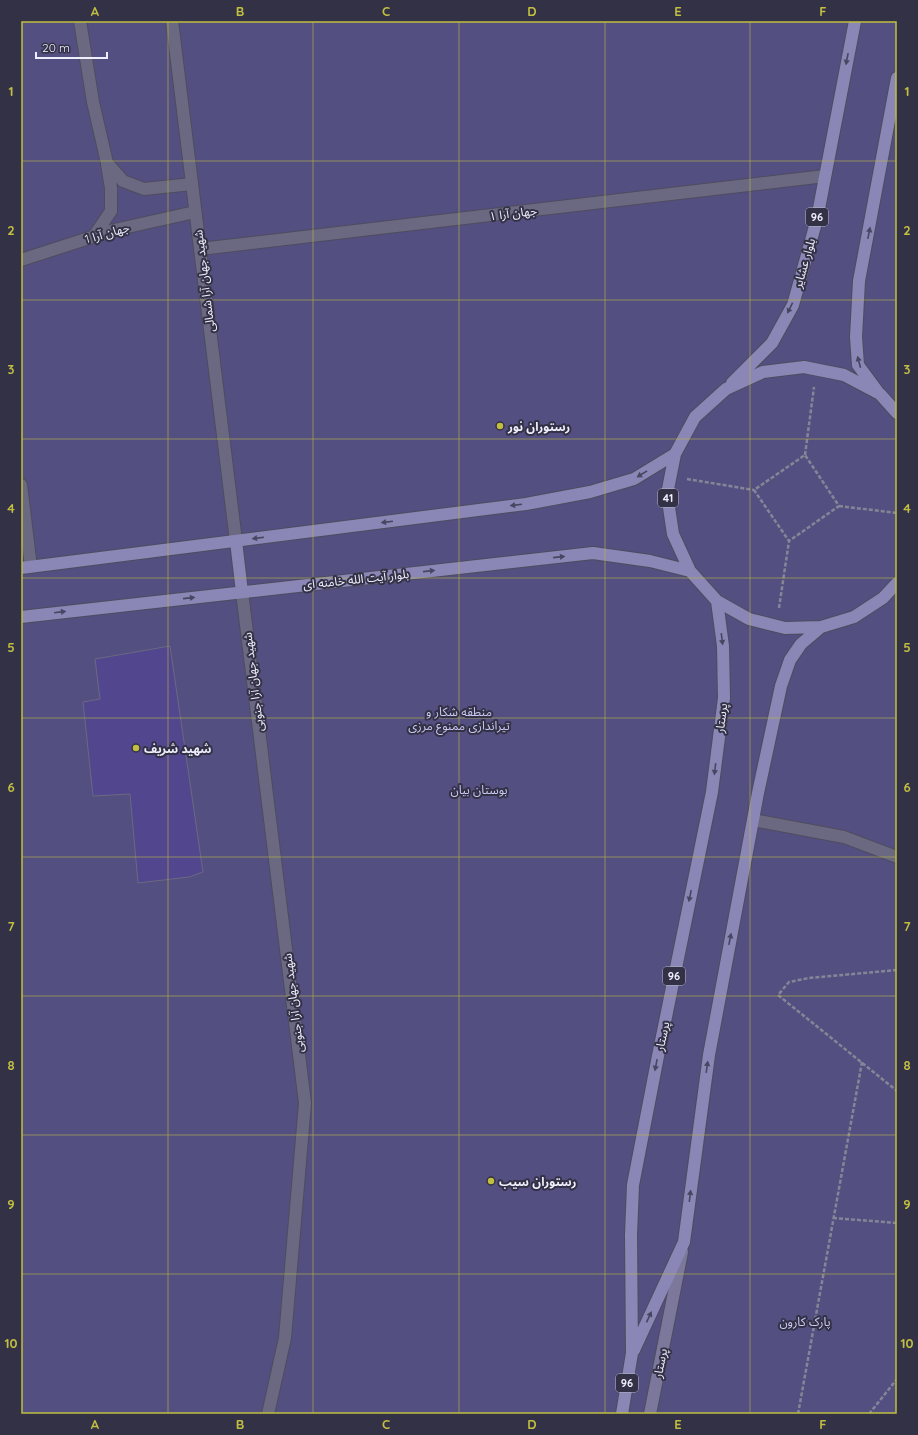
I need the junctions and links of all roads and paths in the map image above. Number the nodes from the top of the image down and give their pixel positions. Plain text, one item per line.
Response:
1 (80, 21) edge
2 (172, 21) edge
3 (855, 21) edge
4 (897, 78) edge
5 (107, 163) junction
6 (825, 176) junction
7 (192, 184) junction
8 (195, 212) junction
9 (94, 236) junction
10 (200, 250) junction
11 (21, 260) edge
12 (816, 369) junction
13 (726, 389) junction
14 (880, 394) junction
15 (897, 413) edge
16 (675, 454) junction
17 (805, 456) junction
18 (671, 476) junction
19 (21, 485) edge
20 (754, 490) junction
21 (839, 506) junction
22 (897, 513) edge
23 (789, 540) junction
24 (236, 541) junction
25 (26, 568) edge
26 (690, 571) junction
27 (897, 583) edge
28 (242, 592) junction
29 (718, 601) junction
30 (21, 617) edge
31 (776, 626) junction
32 (821, 627) junction
33 (753, 820) junction
34 (897, 857) edge
35 (897, 970) edge
36 (862, 1062) junction
37 (897, 1091) edge
38 (833, 1218) junction
39 (897, 1223) edge
40 (684, 1242) junction
41 (632, 1353) junction
42 (897, 1379) edge
43 (268, 1414) edge
44 (622, 1414) edge
45 (650, 1414) edge
46 (798, 1414) edge
47 (869, 1414) edge

1 - 5 street
2 - 7 street, شهید جهان آرا شمالی
3 -> 6 main road, بلوار عشایر / 96
14 -> 4 main road
5 - 7 street
5 - 9 street
6 - 10 street, جهان آرا ۱
6 -> 13 main road, بلوار عشایر / 96
7 - 8 street, شهید جهان آرا شمالی
8 - 9 street, جهان آرا 1
8 - 10 street, شهید جهان آرا شمالی
9 - 11 street, جهان آرا 1
10 - 24 street, شهید جهان آرا شمالی
12 - 13 main road, 41
12 - 14 main road, 41
12 - 17 path
13 - 16 main road, 41
14 - 15 main road, 41
16 - 18 main road, 41
16 -> 24 main road
17 - 20 path
17 - 21 path
18 - 20 path
18 - 26 main road, 41
19 - 25 street
20 - 23 path
21 - 22 path
21 - 23 path
23 - 31 path
24 - 25 main road
24 - 28 main road
28 -> 26 main road, بلوار آیت الله خامنه ای
26 - 29 main road, 41
27 - 32 main road, 41
30 -> 28 main road, بلوار آیت الله خامنه ای
28 - 43 street, شهید جهان آرا جنوبی
29 - 31 main road, 41
29 -> 41 main road, پرستار / 96
31 - 32 main road, 41
32 - 33 main road, پرستار / 96
33 - 34 street
40 -> 33 main road, پرستار / 96
35 - 36 path
36 - 37 path
36 - 38 path
38 - 39 path
38 - 46 path
41 -> 40 main road, پرستار / 96
40 - 45 main road, پرستار
41 - 44 main road, 96
42 - 47 path

